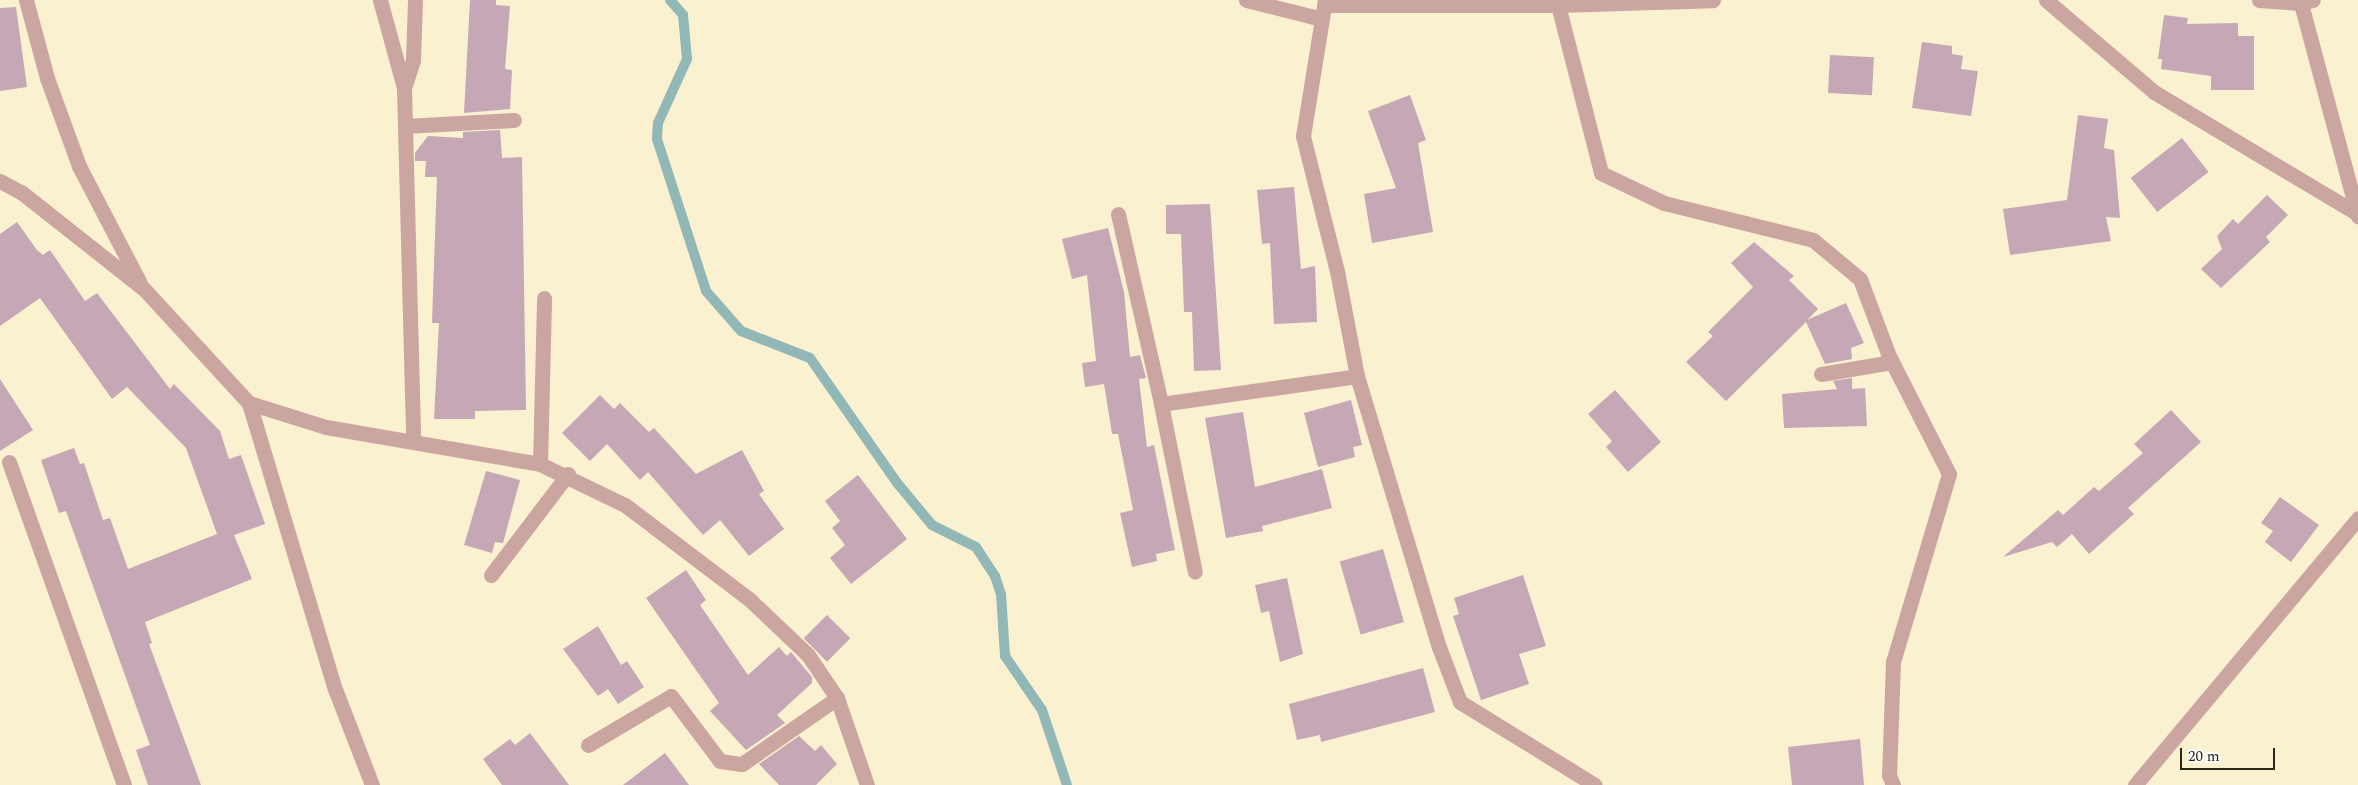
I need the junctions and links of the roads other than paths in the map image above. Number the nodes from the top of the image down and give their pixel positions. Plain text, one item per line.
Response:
1 (26, 0) edge
2 (380, 0) edge
3 (415, 0) edge
4 (1246, 0) edge
5 (1714, 0) edge
6 (2046, 0) edge
7 (2258, 0) edge
8 (2305, 1) edge
9 (1558, 5) junction
10 (1324, 8) edge
11 (404, 88) junction
12 (514, 120) dead end
13 (405, 126) junction
14 (0, 181) edge
15 (1118, 214) dead end
16 (2357, 215) edge
17 (144, 290) junction
18 (544, 298) dead end
19 (1892, 362) junction
20 (1822, 374) dead end
21 (1357, 376) junction
22 (249, 402) junction
23 (1161, 404) junction
24 (413, 441) junction
25 (9, 462) dead end
26 (540, 464) junction
27 (568, 474) junction
28 (2358, 518) edge
29 (1195, 572) dead end
30 (491, 575) dead end
31 (837, 698) junction
32 (588, 745) dead end
33 (866, 780) edge
34 (124, 785) edge
35 (372, 785) edge
36 (852, 785) edge
37 (1595, 785) edge
38 (1893, 785) edge
39 (2135, 785) edge

1 - 17 street
2 - 11 street
3 - 11 street
4 - 10 street
5 - 9 street
6 - 16 street
7 - 8 street
8 - 16 street
9 - 10 street
9 - 19 street
10 - 21 street
11 - 13 street
12 - 13 street
13 - 24 street
14 - 17 street
15 - 23 street
17 - 22 street
18 - 26 street
19 - 20 street
19 - 38 street
21 - 23 street
21 - 37 street
22 - 24 street
22 - 35 street
23 - 29 street
24 - 26 street
25 - 34 street
26 - 27 street
27 - 30 street
27 - 31 street
28 - 39 street
31 - 32 street
31 - 33 street
33 - 36 street

